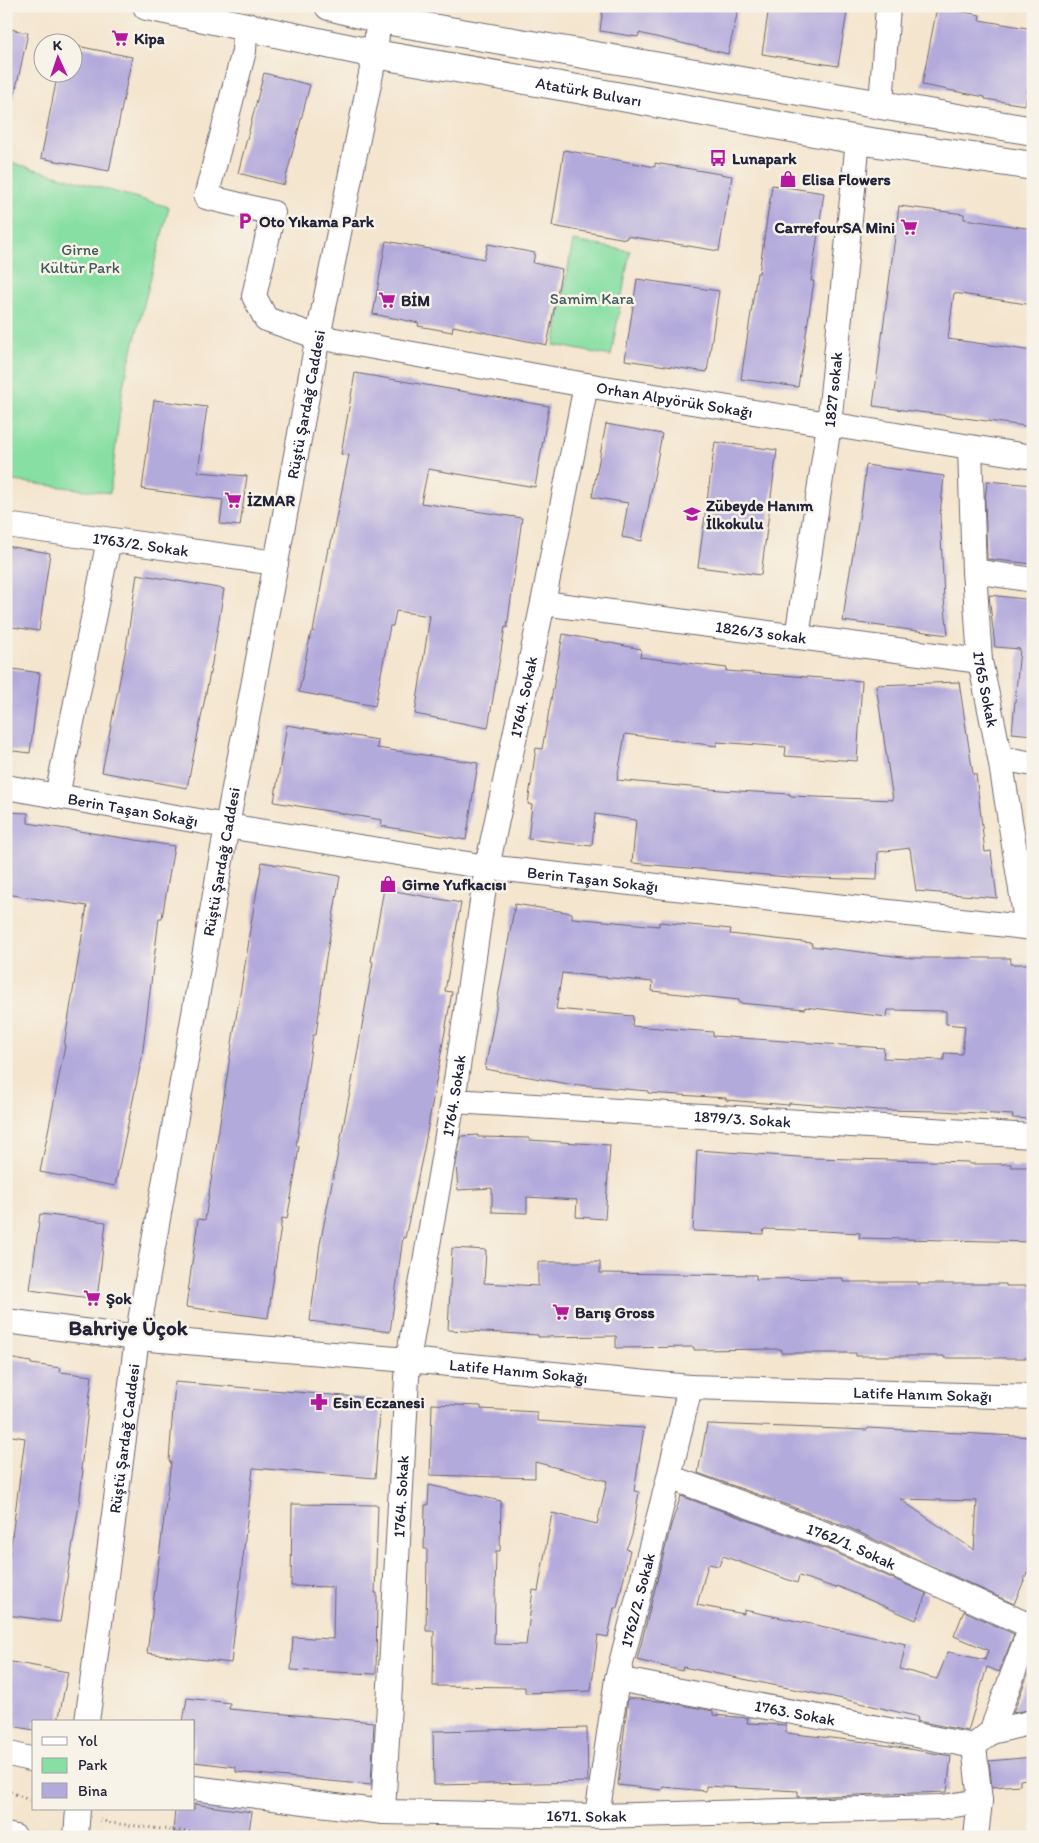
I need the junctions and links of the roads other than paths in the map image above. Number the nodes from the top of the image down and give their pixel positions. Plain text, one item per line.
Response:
1 (147, 6) edge
2 (329, 6) edge
3 (888, 6) edge
4 (379, 12) edge
5 (245, 27) junction
6 (375, 54) junction
7 (881, 105) junction
8 (1033, 131) edge
9 (858, 140) junction
10 (1033, 166) edge
11 (318, 337) junction
12 (586, 386) junction
13 (829, 425) junction
14 (970, 448) junction
15 (1033, 457) edge
16 (6, 525) edge
17 (108, 540) junction
18 (276, 563) junction
19 (974, 571) junction
20 (1033, 580) edge
21 (543, 603) junction
22 (797, 637) junction
23 (980, 661) junction
24 (1000, 758) junction
25 (1033, 764) edge
26 (6, 787) edge
27 (57, 796) junction
28 (226, 826) junction
29 (487, 867) junction
30 (1030, 928) edge
31 (453, 1101) junction
32 (1033, 1136) edge
33 (6, 1320) edge
34 (137, 1338) junction
35 (408, 1360) junction
36 (690, 1386) junction
37 (1033, 1397) edge
38 (670, 1477) junction
39 (1031, 1623) edge
40 (617, 1679) junction
41 (87, 1720) edge
42 (1033, 1722) edge
43 (982, 1739) junction
44 (6, 1753) edge
45 (32, 1760) edge
46 (195, 1788) edge
47 (980, 1800) junction
48 (383, 1812) junction
49 (597, 1816) junction
50 (6, 1835) edge
51 (15, 1837) edge
52 (976, 1837) edge

1 - 5 main road, Atatürk Bulvarı
2 - 4 main road
3 - 7 street
4 - 6 street, Rüştü Şardağ Caddesi
4 - 7 main road
5 - 6 main road, Atatürk Bulvarı
5 - 11 street, Orhan Alpyörük Sokağı
6 - 9 main road, Atatürk Bulvarı
6 - 11 street, Rüştü Şardağ Caddesi
7 - 8 main road
9 - 10 main road, Atatürk Bulvarı
9 - 13 street, 1827 sokak
11 - 12 street, Orhan Alpyörük Sokağı
11 - 18 street, Rüştü Şardağ Caddesi
12 - 13 street, Orhan Alpyörük Sokağı
12 - 21 street, 1764. Sokak
13 - 14 street, Orhan Alpyörük Sokağı
13 - 22 street, 1827 sokak
14 - 15 street, Orhan Alpyörük Sokağı
14 - 19 street, 1765 Sokak
16 - 17 street, 1763/2. Sokak
17 - 18 street, 1763/2. Sokak
17 - 27 street
18 - 28 street, Rüştü Şardağ Caddesi
19 - 20 street
19 - 23 street, 1765 Sokak
21 - 22 street, 1826/3 sokak
21 - 29 street, 1764. Sokak
22 - 23 street, 1826/3 sokak
23 - 24 street, 1765 Sokak
24 - 25 street
24 - 30 street, 1765 Sokak
26 - 27 street, Berin Taşan Sokağı
27 - 28 street, Berin Taşan Sokağı
28 - 29 street, Berin Taşan Sokağı
28 - 34 street, Rüştü Şardağ Caddesi
29 - 30 street, Berin Taşan Sokağı
29 - 31 street, 1764. Sokak
31 - 32 street, 1879/3. Sokak
31 - 35 street, 1764. Sokak
33 - 34 street, Latife Hanım Sokağı
34 - 35 street, Latife Hanım Sokağı
34 - 41 street, Rüştü Şardağ Caddesi
35 - 36 street, Latife Hanım Sokağı
35 - 48 street, 1764. Sokak
36 - 37 street, Latife Hanım Sokağı
36 - 38 street, 1762/2. Sokak
38 - 39 street, 1762/1. Sokak
38 - 40 street, 1762/2. Sokak
39 - 43 street
40 - 43 street, 1763. Sokak
40 - 49 street, 1762/2. Sokak
42 - 43 street
43 - 47 street
44 - 45 street
46 - 48 street, 1671. Sokak
47 - 49 street, 1671. Sokak
47 - 52 street
48 - 49 street, 1671. Sokak
50 - 51 street

